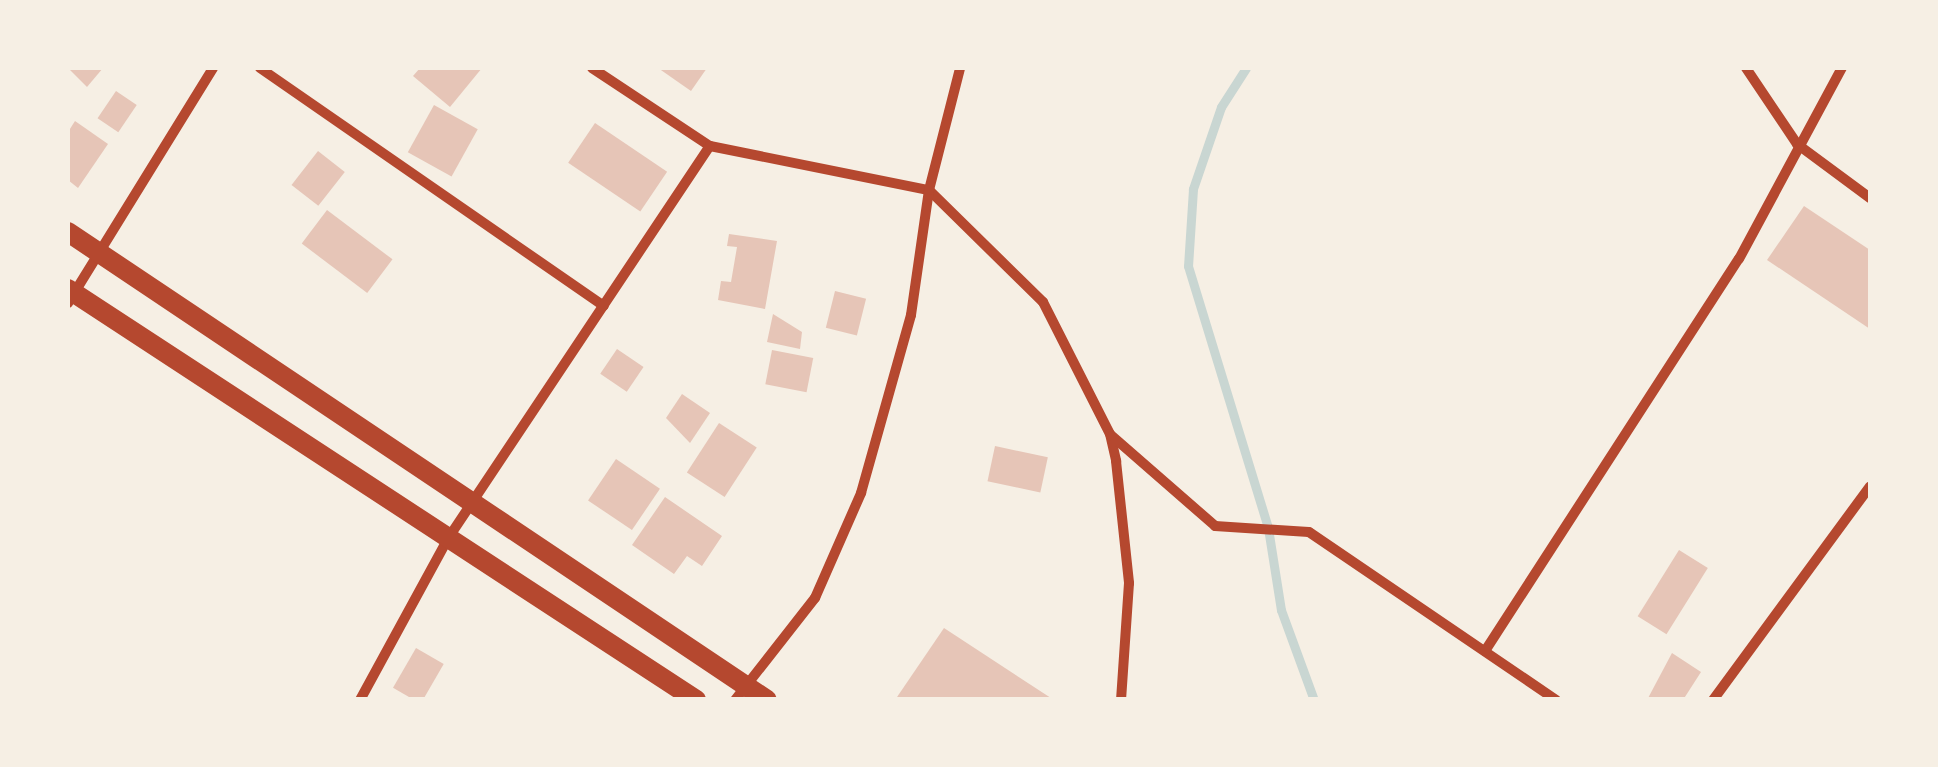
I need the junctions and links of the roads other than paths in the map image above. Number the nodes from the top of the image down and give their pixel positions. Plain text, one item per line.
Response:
1 (212, 68) edge
2 (260, 68) edge
3 (592, 68) edge
4 (960, 68) edge
5 (1746, 68) edge
6 (1842, 68) edge
7 (1798, 144) junction
8 (710, 146) junction
9 (929, 190) junction
10 (1870, 198) edge
11 (68, 232) edge
12 (94, 250) junction
13 (69, 295) edge
14 (604, 306) junction
15 (1110, 434) junction
16 (1870, 486) edge
17 (472, 504) junction
18 (449, 537) junction
19 (1484, 651) junction
20 (741, 692) edge
21 (360, 700) edge
22 (696, 700) edge
23 (767, 700) edge
24 (1121, 700) edge
25 (1556, 700) edge
26 (1713, 700) edge

1 - 12 street
2 - 14 street
3 - 8 street
4 - 9 street
5 - 7 street
6 - 7 street
7 - 10 street
7 - 19 street
8 - 9 street
8 - 14 street
9 - 15 street
9 - 20 street
11 - 12 main road
12 - 13 street
12 - 17 main road
13 - 18 main road
14 - 17 street
15 - 19 street
15 - 24 street
16 - 26 street
17 - 18 street
17 - 20 main road
18 - 21 street
18 - 22 main road
19 - 25 street
20 - 23 main road

